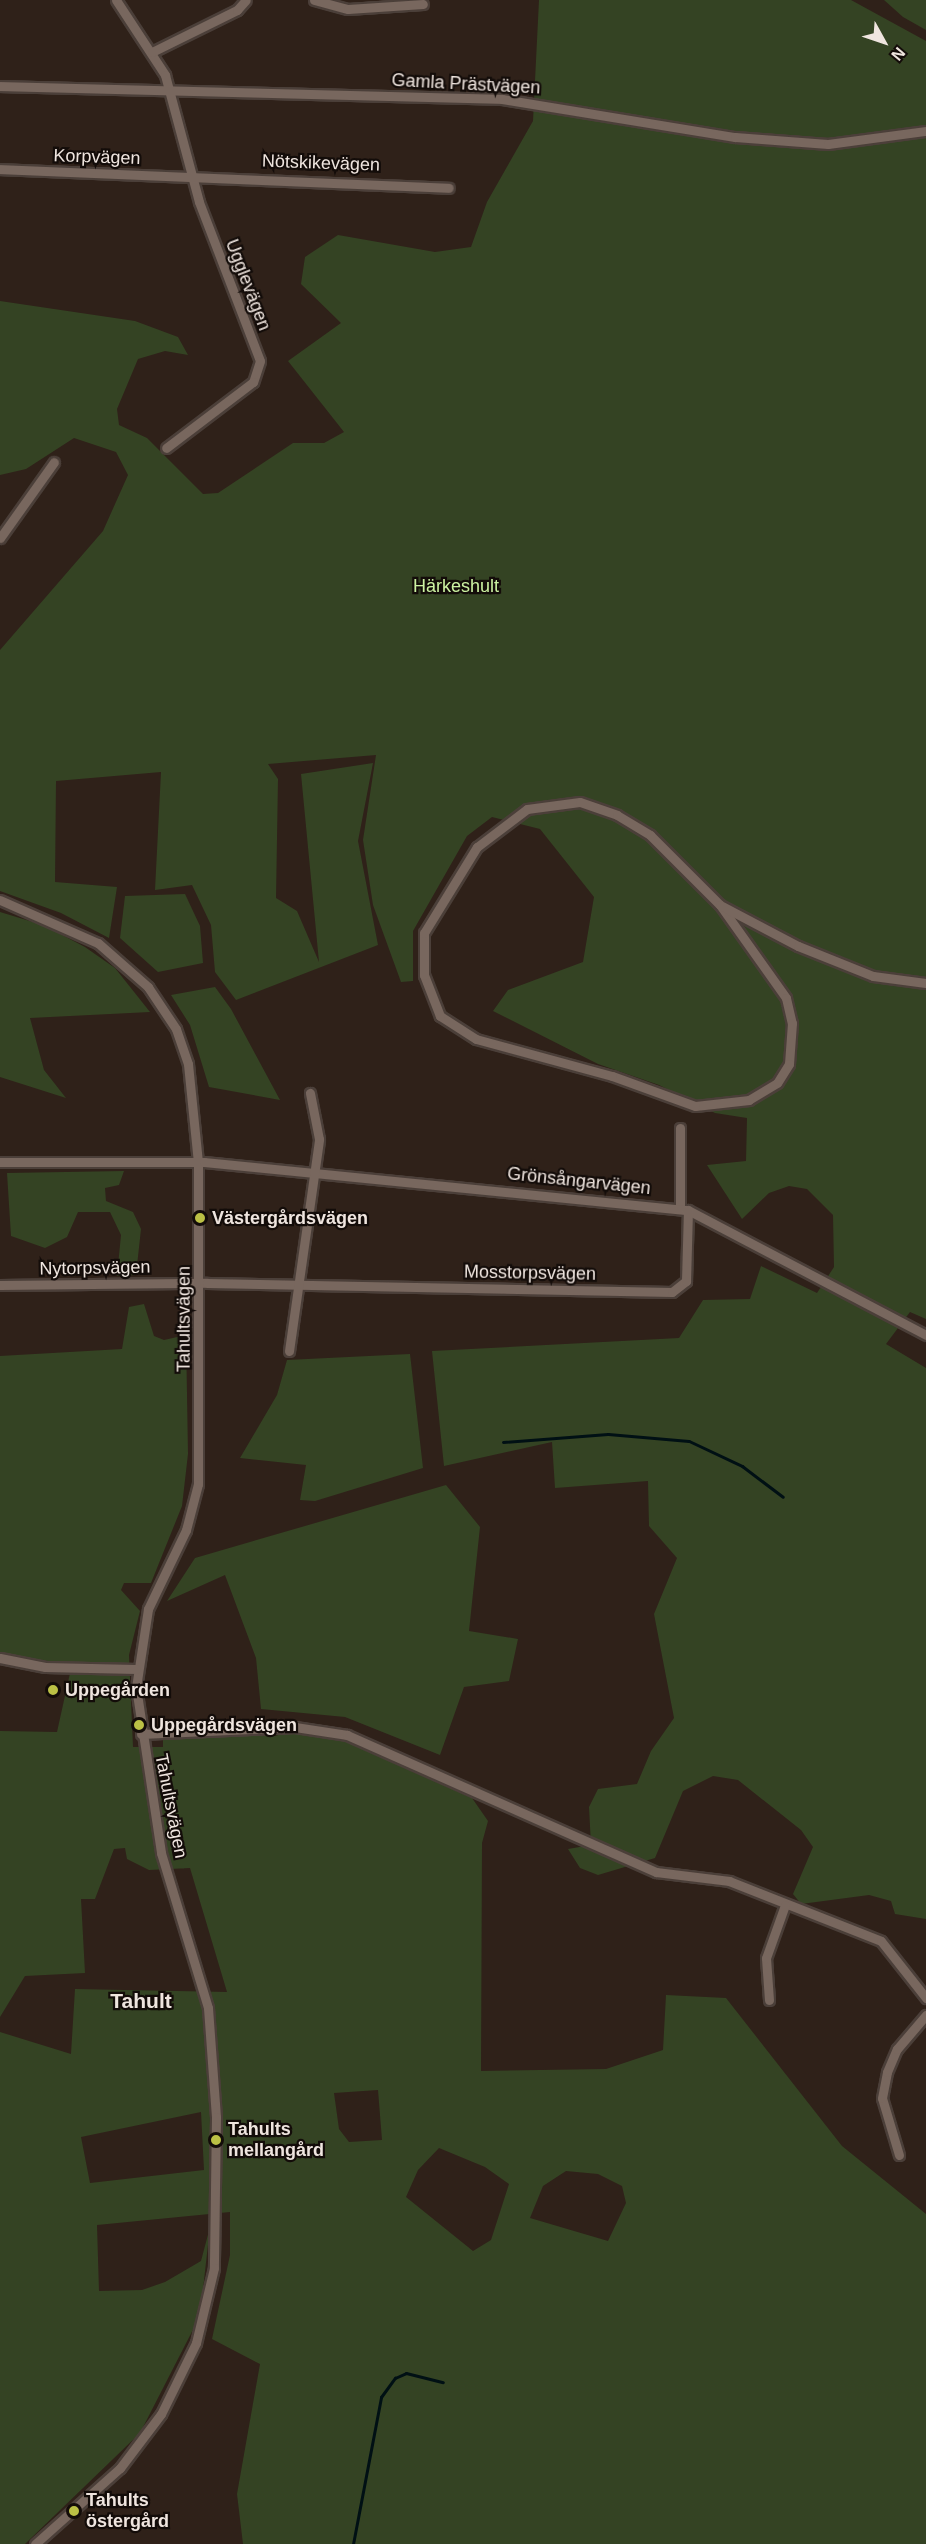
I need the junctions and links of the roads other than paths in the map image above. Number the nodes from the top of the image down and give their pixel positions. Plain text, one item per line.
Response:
1 (116, 0) edge
2 (246, 0) edge
3 (314, 0) edge
4 (423, 4) dead end
5 (152, 52) junction
6 (0, 86) edge
7 (172, 93) junction
8 (926, 131) edge
9 (0, 169) edge
10 (193, 177) junction
11 (449, 188) dead end
12 (166, 448) dead end
13 (54, 462) dead end
14 (0, 538) edge
15 (0, 900) edge
16 (720, 905) junction
17 (926, 983) edge
18 (310, 1093) dead end
19 (680, 1128) dead end
20 (0, 1162) edge
21 (198, 1162) junction
22 (312, 1170) junction
23 (684, 1209) junction
24 (196, 1283) junction
25 (0, 1285) edge
26 (296, 1285) junction
27 (926, 1335) edge
28 (289, 1351) dead end
29 (0, 1658) edge
30 (136, 1669) junction
31 (141, 1734) junction
32 (785, 1905) junction
33 (926, 1998) edge
34 (770, 2000) dead end
35 (926, 2015) edge
36 (899, 2155) dead end
37 (35, 2544) edge

1 - 5 street, Ugglevägen
2 - 5 street
3 - 4 street
5 - 7 street, Ugglevägen
6 - 7 street, Gamla Prästvägen
7 - 8 street, Gamla Prästvägen
7 - 10 street, Ugglevägen
9 - 10 street, Korpvägen
10 - 11 street, Nötskikevägen
10 - 12 street, Ugglevägen
13 - 14 street
15 - 21 street, Tahultsvägen
16 - 16 street
16 - 17 street
18 - 22 street
19 - 23 street
20 - 21 street
21 - 22 street, Grönsångarvägen
21 - 24 street, Tahultsvägen
22 - 23 street, Grönsångarvägen
22 - 26 street
23 - 26 street, Mosstorpsvägen
23 - 27 street, Grönsångarvägen
24 - 25 street, Nytorpsvägen
24 - 26 street, Mosstorpsvägen
24 - 30 street, Tahultsvägen
26 - 28 street
29 - 30 street
30 - 31 street, Tahultsvägen
31 - 32 street
31 - 37 street, Tahultsvägen
32 - 33 street
32 - 34 street
35 - 36 street

